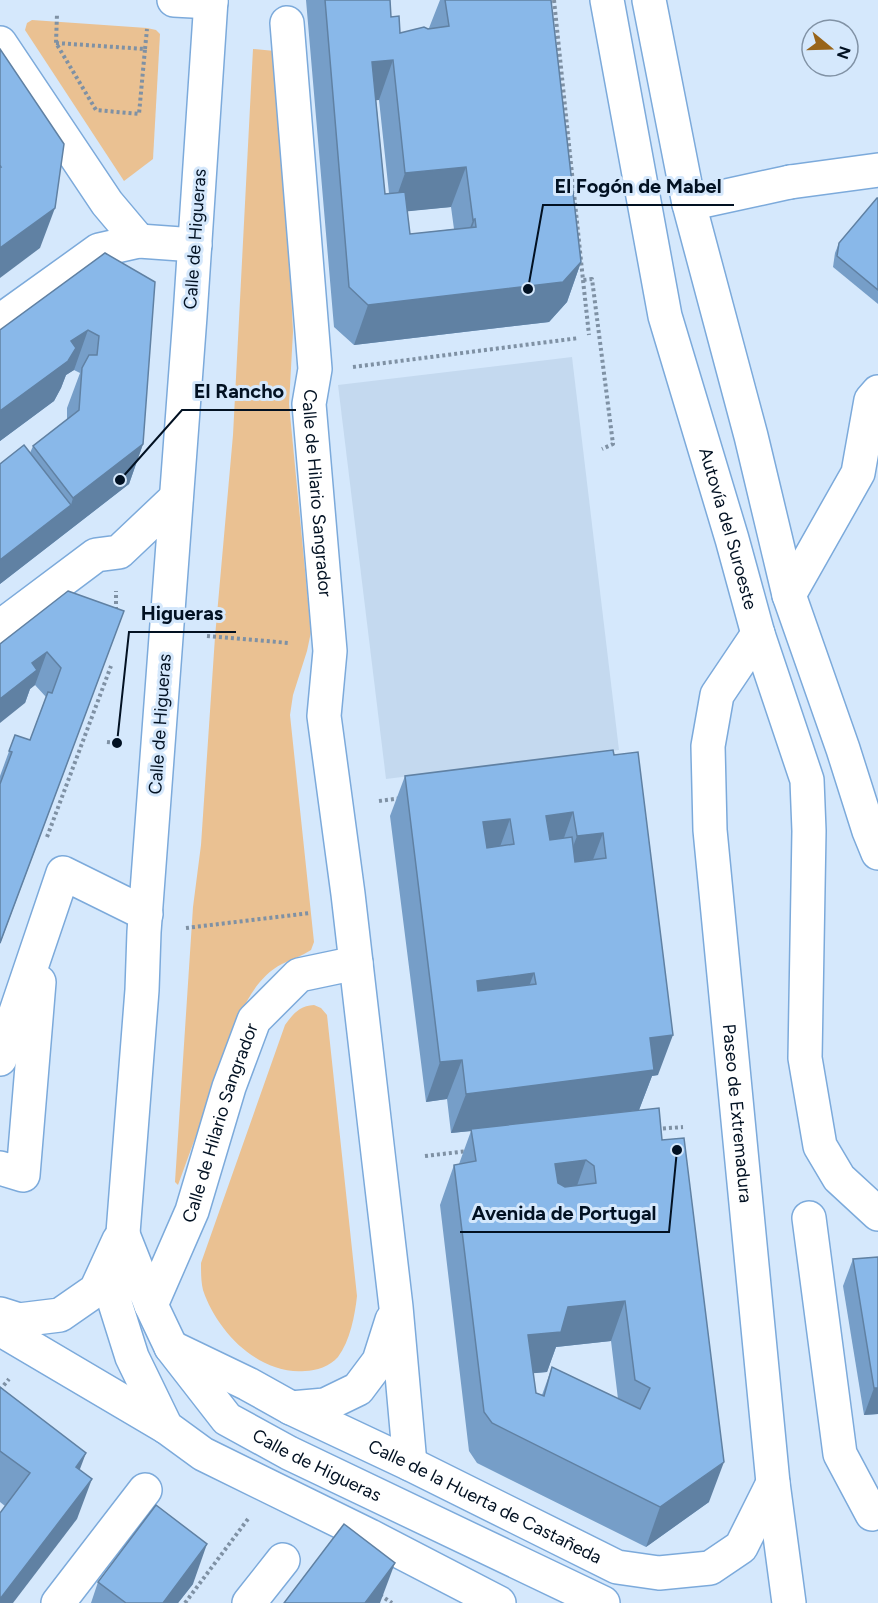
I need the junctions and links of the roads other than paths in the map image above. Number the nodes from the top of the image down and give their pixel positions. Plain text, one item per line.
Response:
1 (174, 0) edge
2 (608, 0) edge
3 (649, 0) edge
4 (211, 1) edge
5 (287, 23) dead end
6 (0, 43) edge
7 (878, 170) edge
8 (688, 204) junction
9 (139, 241) junction
10 (195, 244) junction
11 (0, 321) edge
12 (876, 397) edge
13 (176, 498) junction
14 (789, 595) junction
15 (0, 627) edge
16 (758, 634) junction
17 (878, 853) edge
18 (146, 914) junction
19 (42, 933) junction
20 (356, 963) junction
21 (0, 1059) edge
22 (0, 1168) edge
23 (878, 1214) edge
24 (809, 1218) dead end
25 (123, 1233) junction
26 (151, 1305) junction
27 (396, 1307) junction
28 (0, 1314) edge
29 (0, 1329) edge
30 (171, 1347) junction
31 (291, 1408) junction
32 (166, 1427) junction
33 (410, 1464) junction
34 (772, 1483) junction
35 (145, 1490) dead end
36 (872, 1514) dead end
37 (283, 1560) dead end
38 (58, 1603) edge
39 (249, 1603) edge
40 (499, 1603) edge
41 (603, 1603) edge
42 (789, 1603) edge

1 - 4 main road
2 - 16 main road, Autovía del Suroeste
3 - 8 main road
4 - 10 main road, Calle de Higueras
5 - 20 main road, Calle de Hilario Sangrador
6 - 9 main road
7 - 8 main road
8 - 14 main road
9 - 10 main road
9 - 11 main road
10 - 13 main road, Calle de Higueras
12 - 14 main road
13 - 15 main road
13 - 18 main road, Calle de Higueras
14 - 17 main road
16 - 23 main road, Autovía del Suroeste
16 - 34 main road, Paseo de Extremadura
18 - 19 main road
18 - 25 main road, Calle de Higueras
19 - 21 main road
19 - 22 main road
20 - 26 main road, Calle de Hilario Sangrador
20 - 27 main road, Calle de Hilario Sangrador
24 - 36 main road
25 - 26 main road, Calle de Higueras
25 - 28 main road
25 - 32 main road, Calle de Higueras
26 - 30 main road, Calle de Higueras
27 - 31 main road, Calle de Hilario Sangrador
27 - 33 main road, Calle de Hilario Sangrador
29 - 32 main road
30 - 31 main road, Calle de la Huerta de Castañeda
30 - 41 main road, Calle de Higueras
31 - 33 main road, Calle de la Huerta de Castañeda
32 - 40 main road
33 - 34 main road, Calle de la Huerta de Castañeda
34 - 42 main road, Paseo de Extremadura
35 - 38 main road
37 - 39 main road

